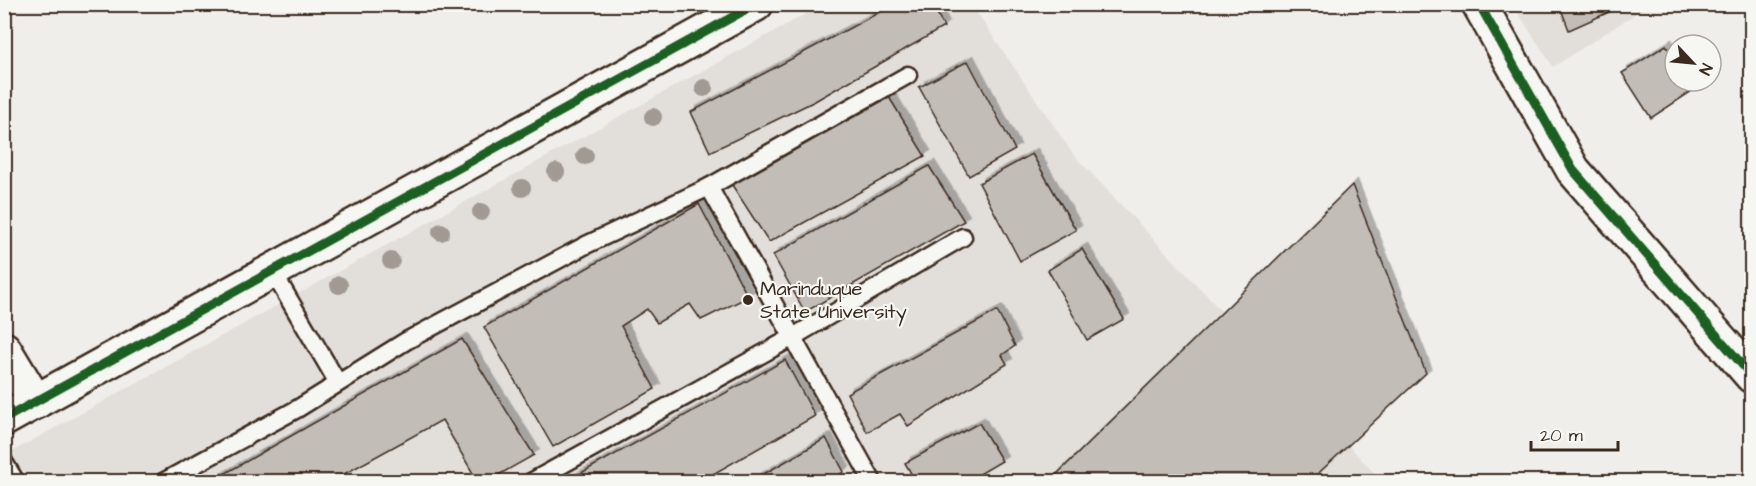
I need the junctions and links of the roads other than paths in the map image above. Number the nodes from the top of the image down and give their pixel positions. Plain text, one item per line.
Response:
1 (756, 4) edge
2 (1479, 4) edge
3 (908, 75) dead end
4 (709, 187) junction
5 (963, 237) dead end
6 (273, 272) junction
7 (792, 337) junction
8 (4, 350) edge
9 (1752, 376) edge
10 (338, 383) junction
11 (36, 402) junction
12 (4, 419) edge
13 (4, 462) edge
14 (16, 482) edge
15 (163, 482) edge
16 (531, 482) edge
17 (873, 482) edge

1 - 6 street
2 - 9 street
3 - 4 lane
4 - 7 lane
4 - 10 lane
5 - 7 lane
6 - 10 lane
6 - 11 street
7 - 16 lane
7 - 17 lane
8 - 11 street
10 - 15 lane
11 - 12 street
13 - 14 lane

